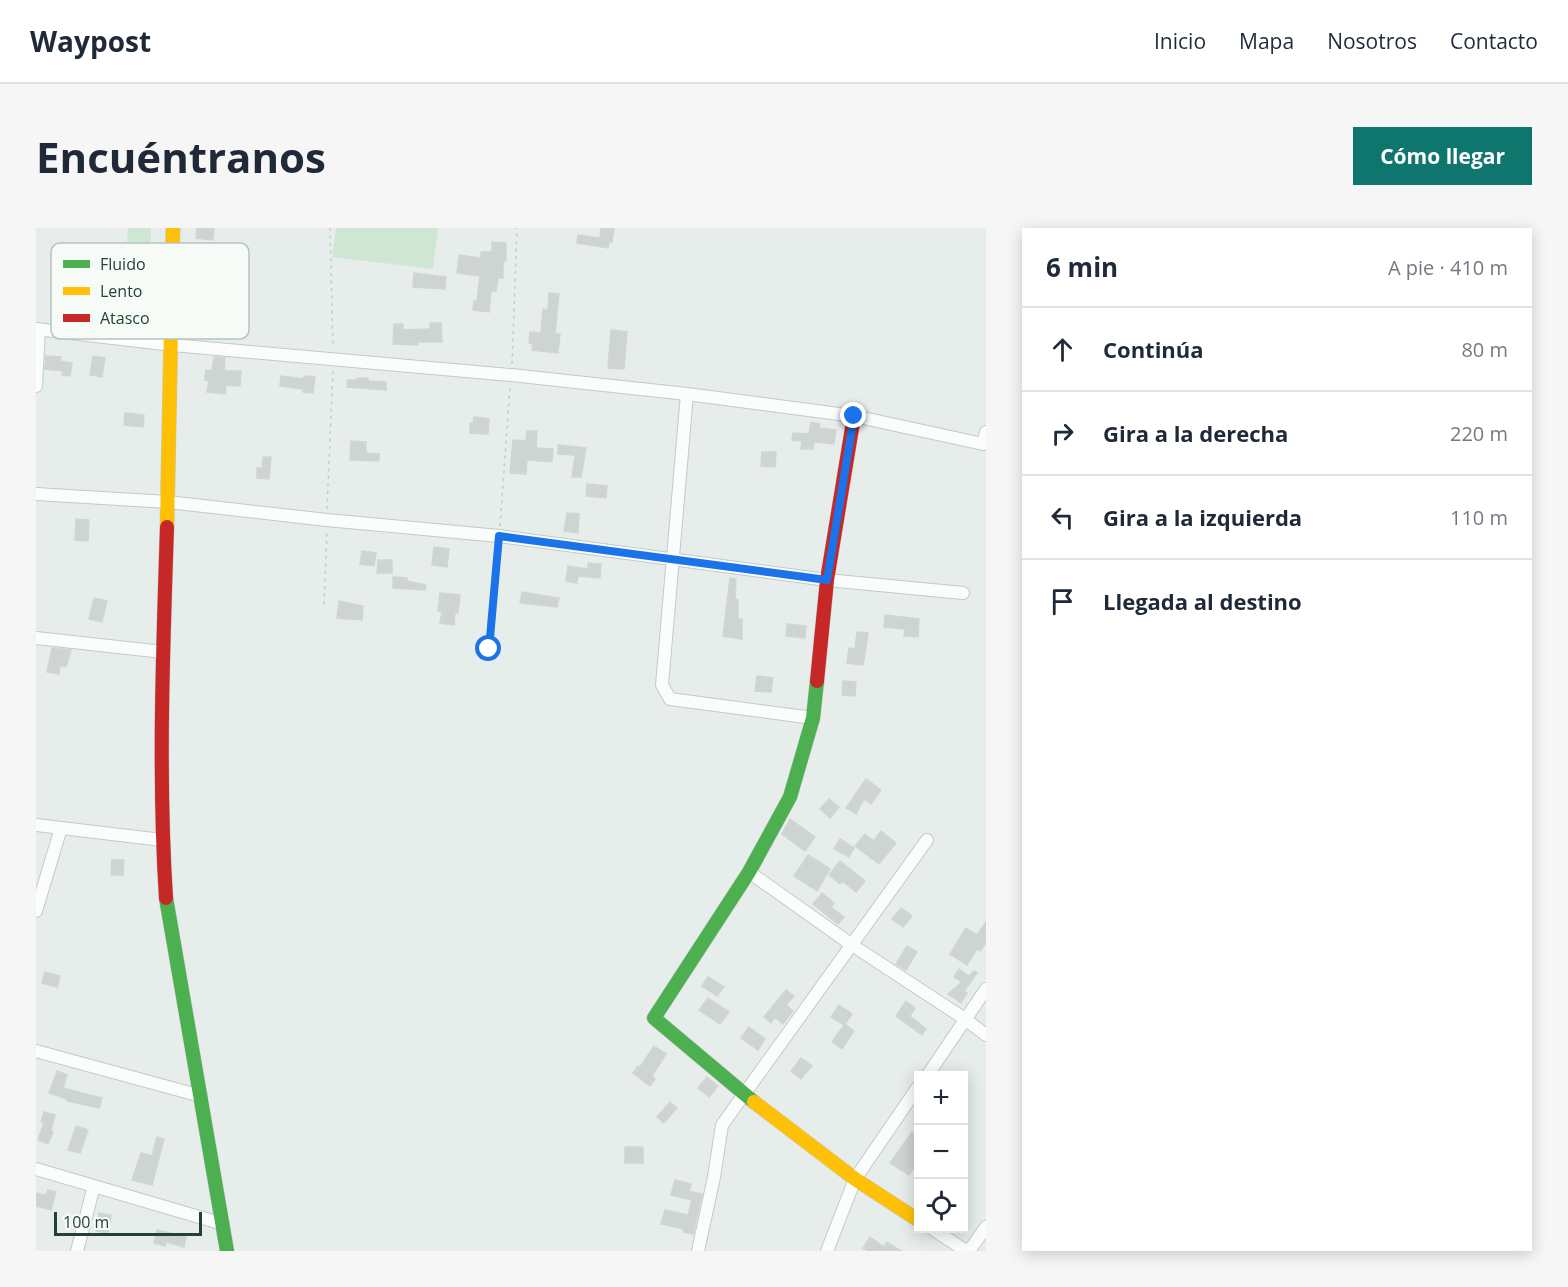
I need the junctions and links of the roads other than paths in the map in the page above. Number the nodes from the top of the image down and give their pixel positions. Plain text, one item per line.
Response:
1 (173, 228) edge
2 (173, 243) edge
3 (38, 329) edge
4 (122, 339) edge
5 (172, 339) edge
6 (172, 345) junction
7 (36, 386) edge
8 (687, 394) junction
9 (854, 416) junction
10 (986, 432) edge
11 (36, 494) edge
12 (168, 502) junction
13 (673, 558) junction
14 (827, 580) junction
15 (963, 593) dead end
16 (36, 638) edge
17 (164, 652) junction
18 (813, 718) junction
19 (36, 825) edge
20 (61, 828) junction
21 (162, 840) junction
22 (927, 840) dead end
23 (749, 872) junction
24 (36, 911) edge
25 (852, 945) junction
26 (986, 989) edge
27 (965, 1019) junction
28 (986, 1035) edge
29 (36, 1051) edge
30 (930, 1071) edge
31 (914, 1093) edge
32 (744, 1095) junction
33 (201, 1096) junction
34 (36, 1170) edge
35 (855, 1179) junction
36 (94, 1186) junction
37 (914, 1217) edge
38 (223, 1224) junction
39 (986, 1227) edge
40 (939, 1233) edge
41 (77, 1251) edge
42 (227, 1251) edge
43 (698, 1251) edge
44 (827, 1251) edge
45 (968, 1251) edge

1 - 2 street
3 - 7 street
4 - 6 street
5 - 6 street
6 - 8 street
6 - 12 street
8 - 9 street
8 - 13 street
9 - 10 street
9 - 14 street
11 - 12 street
12 - 13 street
12 - 17 street
13 - 14 street
13 - 18 street
14 - 15 street
14 - 18 street
16 - 17 street
17 - 21 street
18 - 23 street
19 - 20 street
20 - 21 street
20 - 24 street
21 - 33 street
22 - 25 street
23 - 25 street
23 - 32 street
25 - 27 street
25 - 32 street
26 - 27 street
27 - 28 street
27 - 30 street
29 - 33 street
31 - 35 street
32 - 35 street
32 - 43 street
33 - 38 street
34 - 36 street
35 - 37 street
35 - 44 street
36 - 38 street
36 - 41 street
38 - 42 street
39 - 45 street
40 - 45 street

